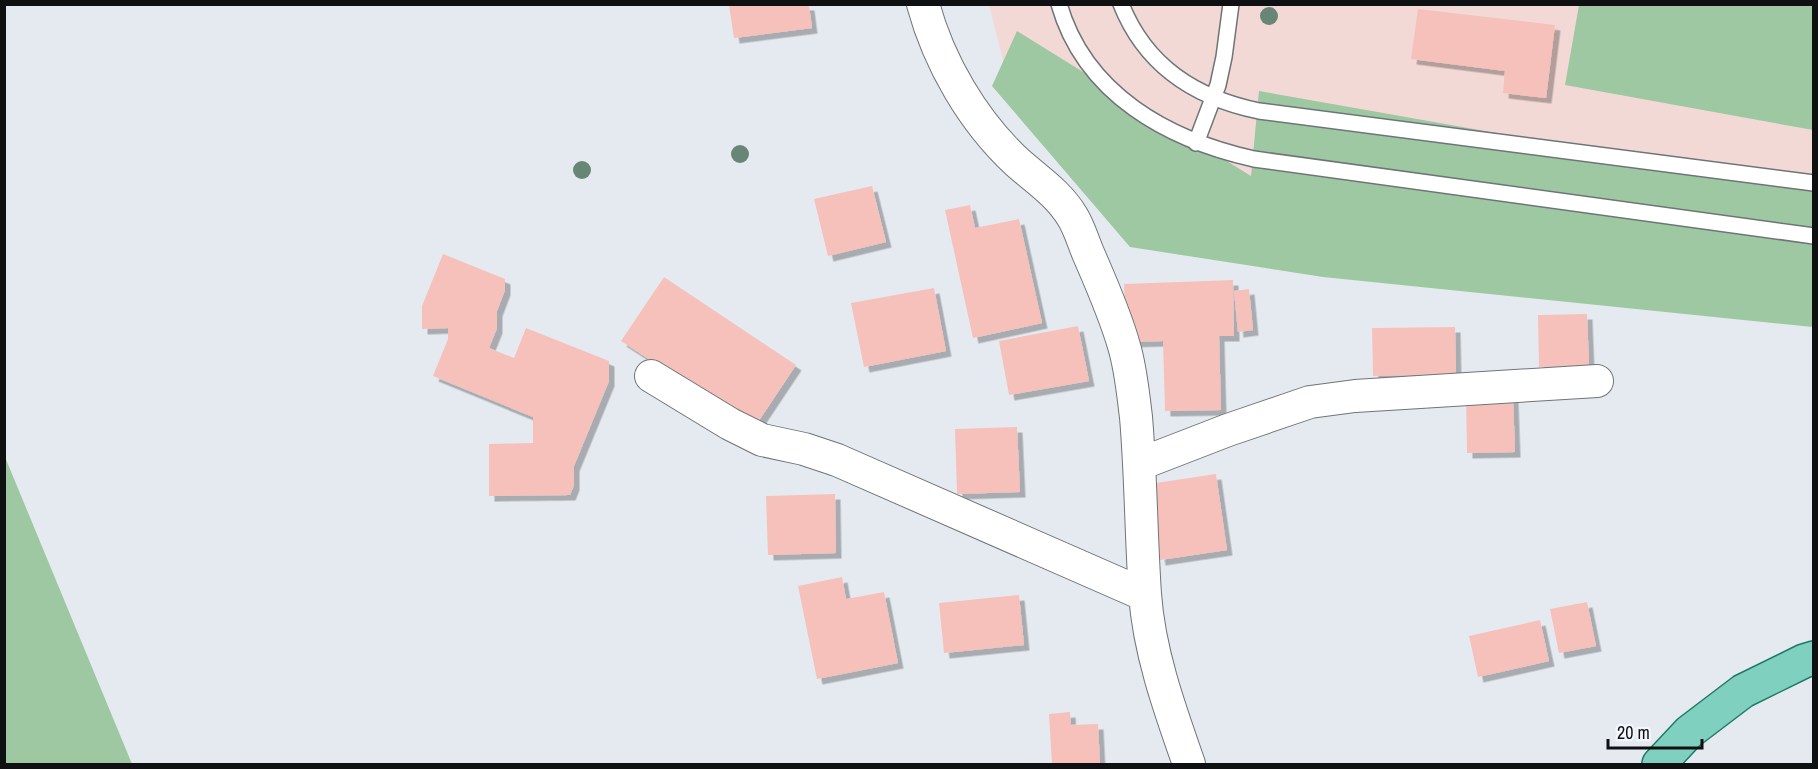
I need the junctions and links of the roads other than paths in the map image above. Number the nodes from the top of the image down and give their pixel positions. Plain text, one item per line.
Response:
1 (923, 4) edge
2 (1059, 4) edge
3 (1121, 4) edge
4 (1231, 4) edge
5 (1212, 98) junction
6 (1196, 143) junction
7 (1814, 183) edge
8 (1814, 236) edge
9 (651, 376) dead end
10 (1597, 381) dead end
11 (1140, 464) junction
12 (1145, 595) junction
13 (1814, 658) edge
14 (1189, 765) edge
15 (1659, 765) edge

1 - 11 street
2 - 6 lane
3 - 5 lane
4 - 5 lane
5 - 6 lane
5 - 7 lane
6 - 8 lane
9 - 12 street
10 - 11 street
11 - 12 street
12 - 14 street
13 - 15 main road

